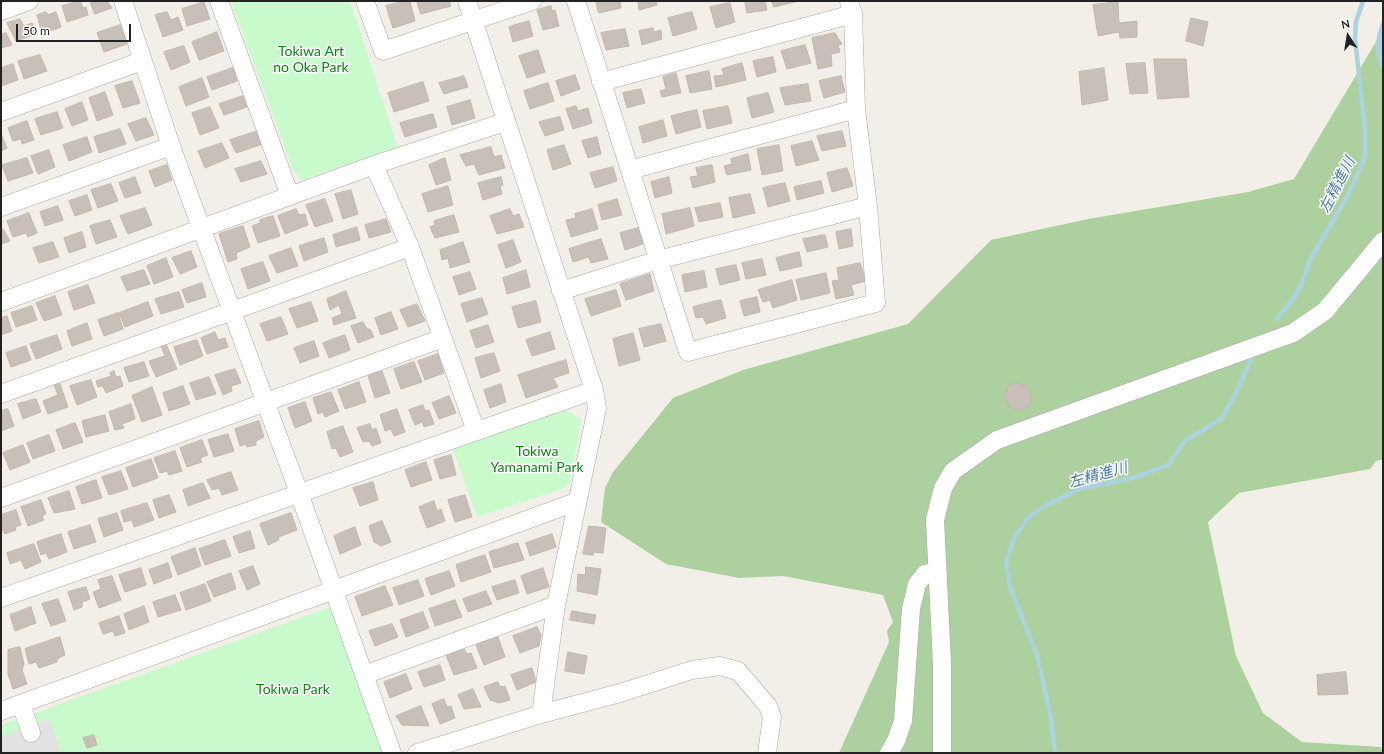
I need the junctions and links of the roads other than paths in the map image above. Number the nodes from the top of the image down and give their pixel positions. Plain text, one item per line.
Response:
1 (29, 1) edge
2 (123, 1) edge
3 (219, 1) edge
4 (365, 1) edge
5 (467, 1) edge
6 (532, 1) edge
7 (576, 1) edge
8 (851, 7) edge
9 (1, 11) edge
10 (473, 20) junction
11 (142, 61) junction
12 (601, 82) junction
13 (856, 109) junction
14 (1, 112) edge
15 (505, 122) junction
16 (171, 146) junction
17 (374, 165) junction
18 (630, 170) junction
19 (290, 196) junction
20 (868, 206) junction
21 (1, 207) edge
22 (201, 229) junction
23 (1383, 241) edge
24 (410, 247) junction
25 (658, 260) junction
26 (561, 291) junction
27 (1, 302) edge
28 (232, 310) junction
29 (443, 338) junction
30 (594, 390) junction
31 (1, 394) edge
32 (266, 402) junction
33 (476, 431) junction
34 (299, 493) junction
35 (1, 498) edge
36 (576, 502) junction
37 (937, 572) junction
38 (334, 590) junction
39 (1, 598) edge
40 (556, 605) junction
41 (364, 675) junction
42 (21, 704) junction
43 (1, 711) edge
44 (541, 714) junction
45 (31, 733) dead end
46 (392, 753) edge
47 (417, 753) edge
48 (767, 753) edge
49 (889, 753) edge
50 (942, 753) edge

1 - 9 street
2 - 11 street
3 - 19 street
4 - 10 street
5 - 10 street
6 - 10 street
7 - 12 street
8 - 12 street
8 - 13 street
10 - 15 street
11 - 14 street
11 - 16 street
12 - 18 street
13 - 18 street
13 - 20 street
15 - 17 street
15 - 26 street
16 - 21 street
16 - 22 street
17 - 19 street
17 - 24 street
18 - 25 street
19 - 22 street
20 - 25 street
20 - 25 street
22 - 27 street
22 - 28 street
23 - 37 street
24 - 28 street
24 - 29 street
25 - 26 street
26 - 30 street
28 - 31 street
28 - 32 street
29 - 32 street
29 - 33 street
30 - 33 street
30 - 36 street
32 - 34 street
32 - 35 street
33 - 34 street
34 - 38 street
34 - 39 street
36 - 38 street
36 - 40 street
37 - 49 street
37 - 50 street
38 - 41 street
38 - 42 street
40 - 41 street
40 - 44 street
41 - 46 street
42 - 43 street
42 - 45 street
44 - 47 street
44 - 48 street

